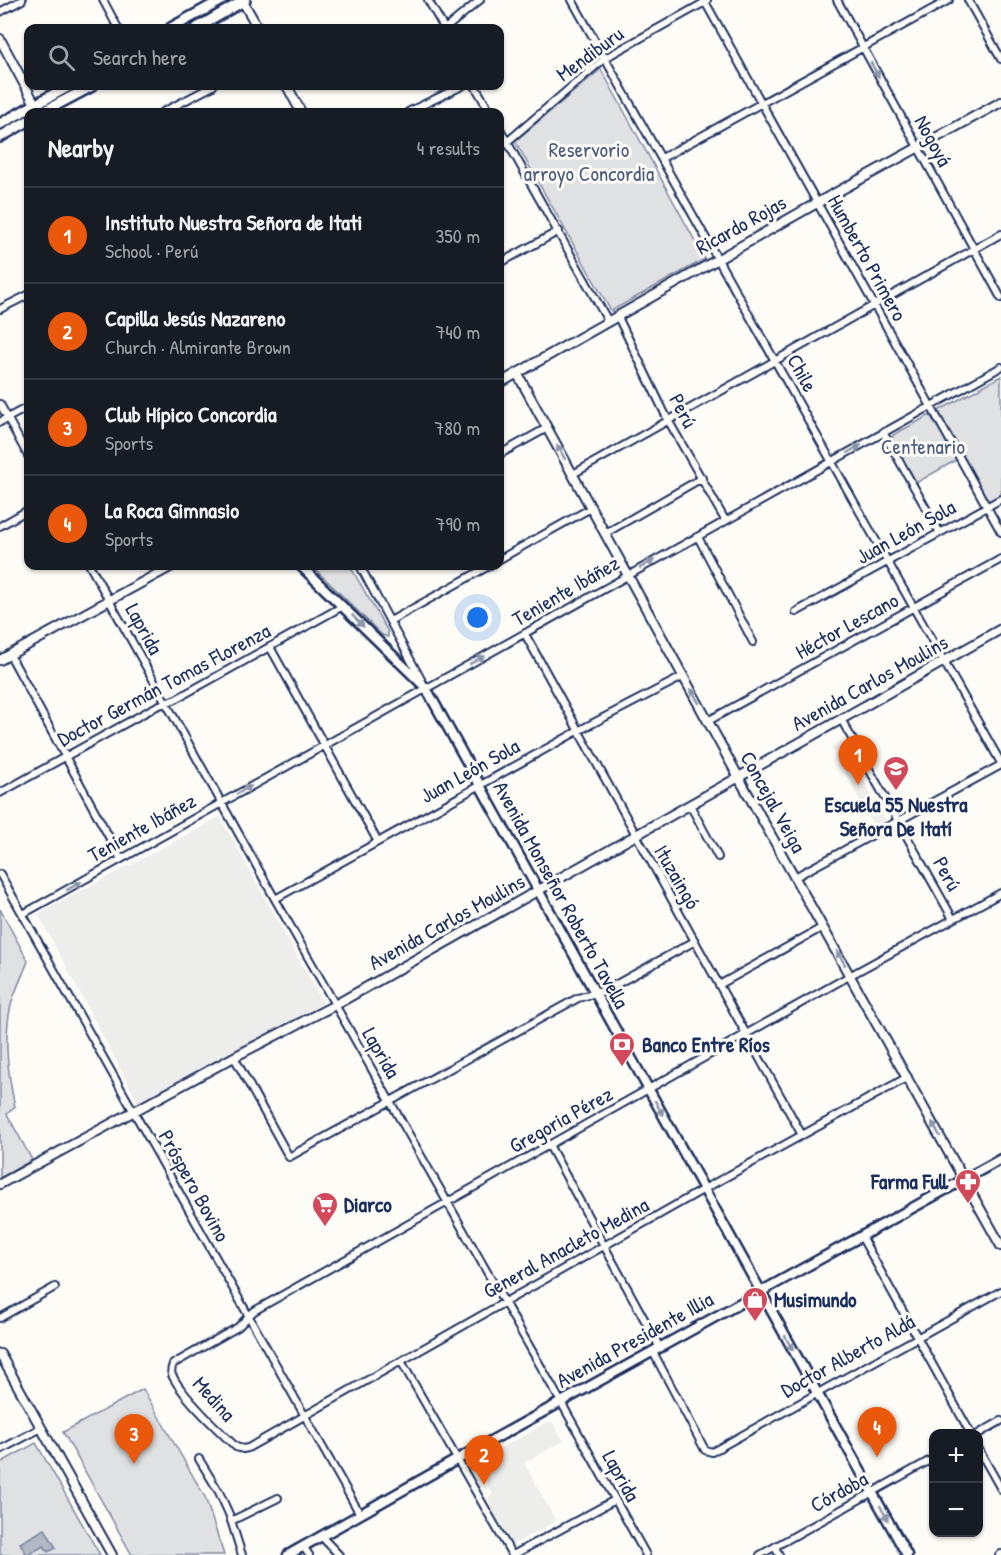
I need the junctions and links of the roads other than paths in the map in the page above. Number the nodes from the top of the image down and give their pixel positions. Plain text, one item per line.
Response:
1 (22, 0) edge
2 (103, 0) edge
3 (222, 0) edge
4 (244, 0) edge
5 (428, 0) edge
6 (480, 0) edge
7 (572, 0) edge
8 (837, 0) edge
9 (949, 0) edge
10 (968, 0) edge
11 (706, 1) edge
12 (0, 12) edge
13 (116, 24) edge
14 (178, 24) edge
15 (203, 24) edge
16 (256, 24) edge
17 (443, 24) edge
18 (450, 24) edge
19 (0, 39) edge
20 (863, 47) junction
21 (604, 58) junction
22 (1001, 59) edge
23 (24, 82) edge
24 (29, 90) edge
25 (64, 90) edge
26 (83, 90) edge
27 (205, 90) edge
28 (289, 90) edge
29 (454, 90) edge
30 (477, 90) edge
31 (1001, 102) edge
32 (761, 104) junction
33 (39, 108) edge
34 (42, 108) edge
35 (44, 108) edge
36 (171, 108) edge
37 (299, 108) edge
38 (416, 108) edge
39 (488, 108) edge
40 (24, 116) edge
41 (24, 123) edge
42 (0, 124) edge
43 (504, 136) edge
44 (0, 137) edge
45 (507, 142) junction
46 (504, 144) edge
47 (918, 147) junction
48 (662, 158) junction
49 (817, 202) junction
50 (559, 231) junction
51 (1001, 234) edge
52 (974, 249) junction
53 (718, 258) junction
54 (504, 261) edge
55 (24, 297) edge
56 (1001, 298) edge
57 (874, 304) junction
58 (0, 309) edge
59 (617, 315) junction
60 (608, 321) junction
61 (776, 360) junction
62 (1001, 367) edge
63 (517, 373) junction
64 (504, 381) edge
65 (0, 404) edge
66 (930, 406) junction
67 (24, 409) edge
68 (8, 418) junction
69 (668, 420) junction
70 (0, 422) edge
71 (548, 428) junction
72 (883, 432) junction
73 (24, 448) edge
74 (504, 452) edge
75 (832, 462) junction
76 (573, 474) junction
77 (702, 478) junction
78 (1001, 499) edge
79 (986, 507) junction
80 (591, 508) junction
81 (24, 512) edge
82 (725, 520) junction
83 (0, 526) edge
84 (1001, 532) edge
85 (606, 533) junction
86 (940, 533) junction
87 (698, 537) junction
88 (504, 557) edge
89 (1001, 559) edge
90 (887, 562) junction
91 (92, 570) edge
92 (164, 570) edge
93 (305, 570) edge
94 (362, 570) edge
95 (482, 570) edge
96 (628, 574) junction
97 (109, 599) junction
98 (343, 606) junction
99 (914, 608) junction
100 (796, 612) dead end
101 (390, 621) junction
102 (1001, 629) edge
103 (525, 634) junction
104 (753, 642) dead end
105 (270, 647) junction
106 (10, 655) junction
107 (0, 660) edge
108 (944, 662) junction
109 (684, 676) junction
110 (426, 688) junction
111 (166, 703) junction
112 (841, 719) junction
113 (708, 721) junction
114 (578, 731) junction
115 (324, 745) junction
116 (65, 757) junction
117 (1001, 764) edge
118 (739, 778) junction
119 (479, 785) junction
120 (0, 793) edge
121 (222, 802) junction
122 (690, 805) junction
123 (898, 821) junction
124 (635, 836) junction
125 (378, 842) junction
126 (718, 857) dead end
127 (121, 859) junction
128 (0, 874) edge
129 (795, 877) junction
130 (538, 892) junction
131 (1001, 893) edge
132 (275, 900) junction
133 (22, 914) junction
134 (953, 919) junction
135 (824, 927) junction
136 (695, 941) junction
137 (851, 975) junction
138 (719, 985) junction
139 (594, 993) junction
140 (335, 1005) junction
141 (746, 1035) junction
142 (234, 1057) junction
143 (908, 1077) junction
144 (648, 1089) junction
145 (390, 1102) junction
146 (134, 1111) junction
147 (802, 1135) junction
148 (549, 1145) junction
149 (1001, 1159) edge
150 (964, 1180) junction
151 (0, 1184) edge
152 (704, 1189) junction
153 (447, 1203) junction
154 (861, 1236) junction
155 (605, 1245) junction
156 (1001, 1246) edge
157 (55, 1287) dead end
158 (1001, 1291) edge
159 (761, 1292) junction
160 (504, 1302) junction
161 (249, 1317) junction
162 (0, 1318) edge
163 (917, 1336) junction
164 (656, 1350) junction
165 (0, 1354) edge
166 (401, 1361) junction
167 (173, 1364) joint
168 (816, 1392) junction
169 (561, 1402) junction
170 (305, 1415) junction
171 (1001, 1421) edge
172 (41, 1428) junction
173 (967, 1429) edge
174 (983, 1431) edge
175 (243, 1449) joint
176 (0, 1450) edge
177 (983, 1457) edge
178 (199, 1459) dead end
179 (458, 1459) junction
180 (929, 1460) edge
181 (1001, 1489) edge
182 (872, 1492) junction
183 (278, 1498) dead end
184 (615, 1500) junction
185 (360, 1514) junction
186 (231, 1521) junction
187 (321, 1536) junction
188 (303, 1546) junction
189 (775, 1547) junction
190 (112, 1555) edge
191 (242, 1555) edge
192 (288, 1555) edge
193 (309, 1555) edge
194 (339, 1555) edge
195 (513, 1555) edge
196 (646, 1555) edge
197 (760, 1555) edge
198 (779, 1555) edge
199 (907, 1555) edge

1 - 12 street
2 - 13 street
3 - 14 main road
4 - 15 main road
4 - 16 street
5 - 17 street
6 - 18 street
7 - 21 street, Chile
8 - 20 street, Nogoyá
9 - 20 street
10 - 22 street
11 - 21 street, Mendiburu
11 - 32 street, Humberto Primero
19 - 23 street
20 - 32 street
20 -> 47 street, Nogoyá
21 - 45 street, Mendiburu
21 - 48 street, Chile
24 - 33 street
25 - 34 main road
26 - 35 main road
27 - 36 street
28 - 37 street
29 - 38 street
30 - 39 street
31 - 47 street, Ricardo Rojas
32 - 48 street
32 - 49 street, Humberto Primero
40 - 42 main road
41 - 44 main road
43 - 45 street
45 - 46 street, Mendiburu
45 - 50 street
47 - 49 street, Ricardo Rojas
47 - 52 street, Nogoyá
48 - 53 street, Chile
49 - 53 street, Ricardo Rojas
49 - 57 street, Humberto Primero
50 - 54 street
50 - 60 street
51 - 52 street
52 - 56 street, Nogoyá
52 - 57 street
53 - 59 street, Ricardo Rojas
53 - 61 street, Chile
55 - 58 street
57 - 61 street
57 - 66 street, Humberto Primero
59 - 60 street, Ricardo Rojas
59 - 69 street, Perú
60 - 63 street, Ricardo Rojas
61 - 69 street
61 - 75 street, Chile
62 - 66 street, Teniente Ibáñez
63 - 64 street, Ricardo Rojas
63 - 71 street, Concejal Veiga
65 - 68 street
66 - 72 street, Teniente Ibáñez
66 - 79 street, Humberto Primero
67 - 68 street
68 - 70 street
68 - 73 street
69 - 76 street
69 - 77 street, Perú
71 - 74 street
76 -> 71 street, Concejal Veiga
75 -> 72 street, Teniente Ibáñez
72 - 86 street
75 - 82 street, Teniente Ibáñez
75 - 90 street, Chile
76 - 80 street, Concejal Veiga
77 - 82 street, Perú
77 - 85 street
78 - 79 street, Juan León Sola
79 - 84 street, Humberto Primero
79 - 86 street, Juan León Sola
80 - 85 street, Concejal Veiga
80 - 88 street
81 - 83 street
82 - 87 street, Teniente Ibáñez
85 - 96 street, Concejal Veiga
86 - 90 street, Juan León Sola
96 -> 87 street, Teniente Ibáñez
87 - 104 street
89 - 99 street, Héctor Lescano
90 - 99 street, Chile
90 - 100 street, Juan León Sola
91 - 97 street, Laprida
92 - 97 street
93 - 98 main road, Avenida Monseñor Roberto Tavella
94 - 101 street
95 - 101 street
96 - 103 street, Teniente Ibáñez
96 - 109 street, Concejal Veiga
97 - 106 street
97 - 111 street, Laprida
98 - 105 street, Doctor Germán Tomas Florenza
98 -> 110 main road, Avenida Monseñor Roberto Tavella
99 - 108 street, Chile
99 - 113 street, Héctor Lescano
101 - 110 street
102 - 108 street, Avenida Carlos Moulins
110 -> 103 street, Teniente Ibáñez
103 - 114 street, Ituzaingó
105 - 111 street, Doctor Germán Tomas Florenza
105 - 115 street
106 - 107 street
106 - 116 street
108 - 112 street, Avenida Carlos Moulins
108 - 117 street, Chile
113 -> 109 street, Concejal Veiga
109 - 114 street, Juan León Sola
110 - 115 street, Teniente Ibáñez
110 - 119 main road, Avenida Monseñor Roberto Tavella
111 - 116 street, Doctor Germán Tomas Florenza
111 - 121 street, Laprida
112 - 118 street, Avenida Carlos Moulins
112 - 123 street, Perú
113 - 118 street, Concejal Veiga
114 - 119 street, Juan León Sola
114 - 124 street, Ituzaingó
121 -> 115 street, Teniente Ibáñez
115 - 125 street
116 - 120 street, Doctor Germán Tomas Florenza
116 - 127 street
117 - 123 street
118 - 122 street, Avenida Carlos Moulins
118 - 129 street, Concejal Veiga
119 - 125 street, Juan León Sola
119 - 130 main road, Avenida Monseñor Roberto Tavella
121 - 127 street, Teniente Ibáñez
121 - 132 street, Laprida
122 - 124 street, Avenida Carlos Moulins
122 - 126 street
123 - 129 street
123 - 134 street, Perú
124 - 130 street, Avenida Carlos Moulins
124 - 136 street, Ituzaingó
125 - 132 street, Juan León Sola
133 -> 127 street, Teniente Ibáñez
128 - 133 street, Próspero Bovino
129 - 135 street, Concejal Veiga
130 - 139 main road, Avenida Monseñor Roberto Tavella
130 - 140 street, Avenida Carlos Moulins
131 - 134 street, Gregoria Pérez
132 - 140 street, Laprida
133 - 146 street, Próspero Bovino
134 - 137 street, Gregoria Pérez
137 -> 135 street, Concejal Veiga
135 - 138 street
136 - 138 street, Ituzaingó
136 - 139 street
137 - 141 street, Gregoria Pérez
137 - 143 street, Concejal Veiga
138 - 141 street, Ituzaingó
139 - 144 main road, Avenida Monseñor Roberto Tavella
139 - 145 street
140 - 142 street, Avenida Carlos Moulins
140 - 145 street, Laprida
141 - 144 street, Gregoria Pérez
141 - 147 street, Ituzaingó
142 - 145 street
142 - 146 street, Avenida Carlos Moulins
143 - 147 street, General Anacleto Medina
150 -> 143 street, Concejal Veiga
144 - 148 street, Gregoria Pérez
144 -> 152 main road, Avenida Monseñor Roberto Tavella
145 - 153 street, Laprida
146 - 151 street, Avenida Carlos Moulins
146 - 161 street, Próspero Bovino
147 - 152 street, General Anacleto Medina
148 - 153 street, Gregoria Pérez
148 - 155 street
149 - 150 main road, Avenida Presidente Illia
150 - 154 main road, Avenida Presidente Illia
150 - 156 street, Concejal Veiga
152 - 155 street, General Anacleto Medina
152 - 159 main road, Avenida Monseñor Roberto Tavella
153 - 160 street, Laprida
153 - 161 street, Gregoria Pérez
154 - 159 main road, Avenida Presidente Illia
154 - 163 street
155 - 160 street, General Anacleto Medina
155 - 164 street
157 - 162 street
158 - 163 street, Doctor Alberto Aldá
159 - 164 main road, Avenida Presidente Illia
159 -> 168 main road, Avenida Monseñor Roberto Tavella
160 - 166 street, General Anacleto Medina
160 - 169 street, Laprida
161 - 167 street, Gregoria Pérez
161 - 170 street, Próspero Bovino
163 - 168 street, Doctor Alberto Aldá
163 - 173 street
164 - 168 street, Doctor Alberto Aldá
164 - 169 main road, Avenida Presidente Illia
165 - 172 street
166 - 170 street, General Anacleto Medina
166 - 179 street
167 - 175 street, Medina
168 - 182 main road, Avenida Monseñor Roberto Tavella
169 - 179 main road, Avenida Presidente Illia
169 - 184 street, Laprida
170 - 175 street, General Anacleto Medina
170 - 185 street, Próspero Bovino
171 - 174 street
172 - 176 street
172 - 190 street
177 - 181 street
178 - 186 street
179 - 185 main road, Avenida Presidente Illia
179 - 195 street
180 - 182 street, Córdoba
182 - 189 street, Córdoba
182 -> 199 main road, Avenida Monseñor Roberto Tavella
183 - 186 street
184 - 195 street
184 - 196 street, Laprida
185 - 187 main road, Avenida Presidente Illia
186 - 191 street
187 - 188 main road, Avenida Presidente Illia
187 - 194 street
188 - 192 main road, Avenida Presidente Illia
188 - 193 street
189 - 197 street, Córdoba
189 - 198 street

